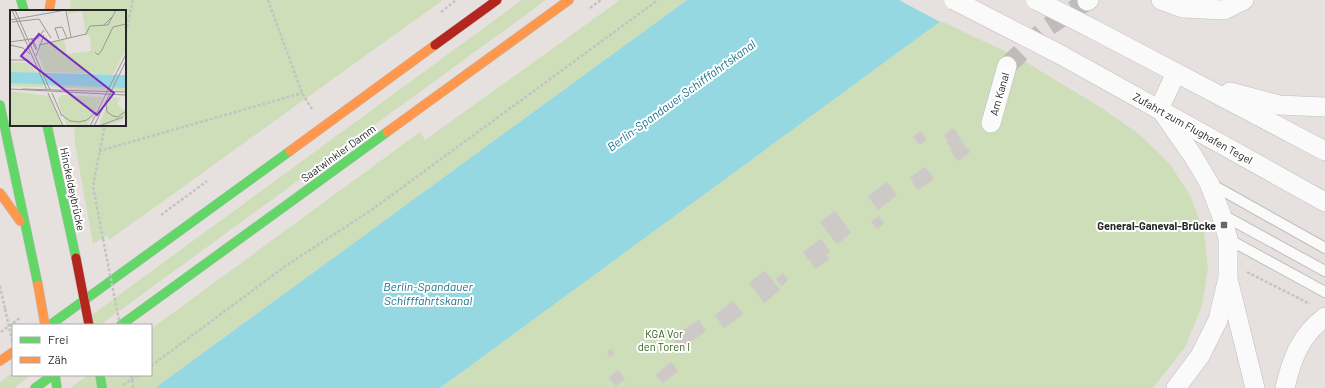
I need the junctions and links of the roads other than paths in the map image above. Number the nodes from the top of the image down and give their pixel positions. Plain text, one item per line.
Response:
1 (21, 0) edge
2 (51, 0) edge
3 (497, 0) edge
4 (569, 0) edge
5 (954, 0) edge
6 (1036, 0) edge
7 (1161, 0) edge
8 (1244, 0) edge
9 (24, 10) edge
10 (49, 10) edge
11 (1007, 66) tunnel mouth
12 (1180, 75) junction
13 (0, 105) edge
14 (1325, 107) edge
15 (1159, 109) junction
16 (990, 123) dead end
17 (47, 126) edge
18 (1325, 151) edge
19 (1209, 183) junction
20 (0, 193) edge
21 (1325, 202) edge
22 (1221, 214) junction
23 (26, 229) junction
24 (1228, 239) junction
25 (1325, 248) edge
26 (1228, 269) junction
27 (1325, 271) edge
28 (1325, 292) edge
29 (1320, 312) edge
30 (45, 324) edge
31 (51, 324) edge
32 (89, 324) edge
33 (122, 324) edge
34 (12, 353) edge
35 (0, 361) edge
36 (53, 376) edge
37 (54, 376) edge
38 (100, 376) edge
39 (35, 388) edge
40 (57, 388) edge
41 (102, 388) edge
42 (1176, 388) edge
43 (1255, 388) edge
44 (1285, 388) edge

1 - 9 main road
2 - 10 main road
3 - 31 main road
4 - 33 main road, Saatwinkler Damm
5 - 15 street, Zufahrt zum Flughafen Tegel, bridge
6 - 12 street, bridge
7 - 8 street
11 - 16 street, Am Kanal
12 - 14 street
12 - 15 street
12 - 18 street
13 - 23 main road
15 - 19 street
15 - 21 street, Zufahrt zum Flughafen Tegel
17 - 32 main road, Hinckeldeybrücke, bridge
19 - 22 street
19 - 25 lane
20 - 23 main road
22 - 24 street
22 - 27 lane
23 - 30 main road, bridge
24 - 26 street
24 - 28 lane
26 - 42 street
26 - 43 street
29 - 44 street
34 - 35 main road
36 - 39 main road
37 - 40 main road
38 - 41 main road

